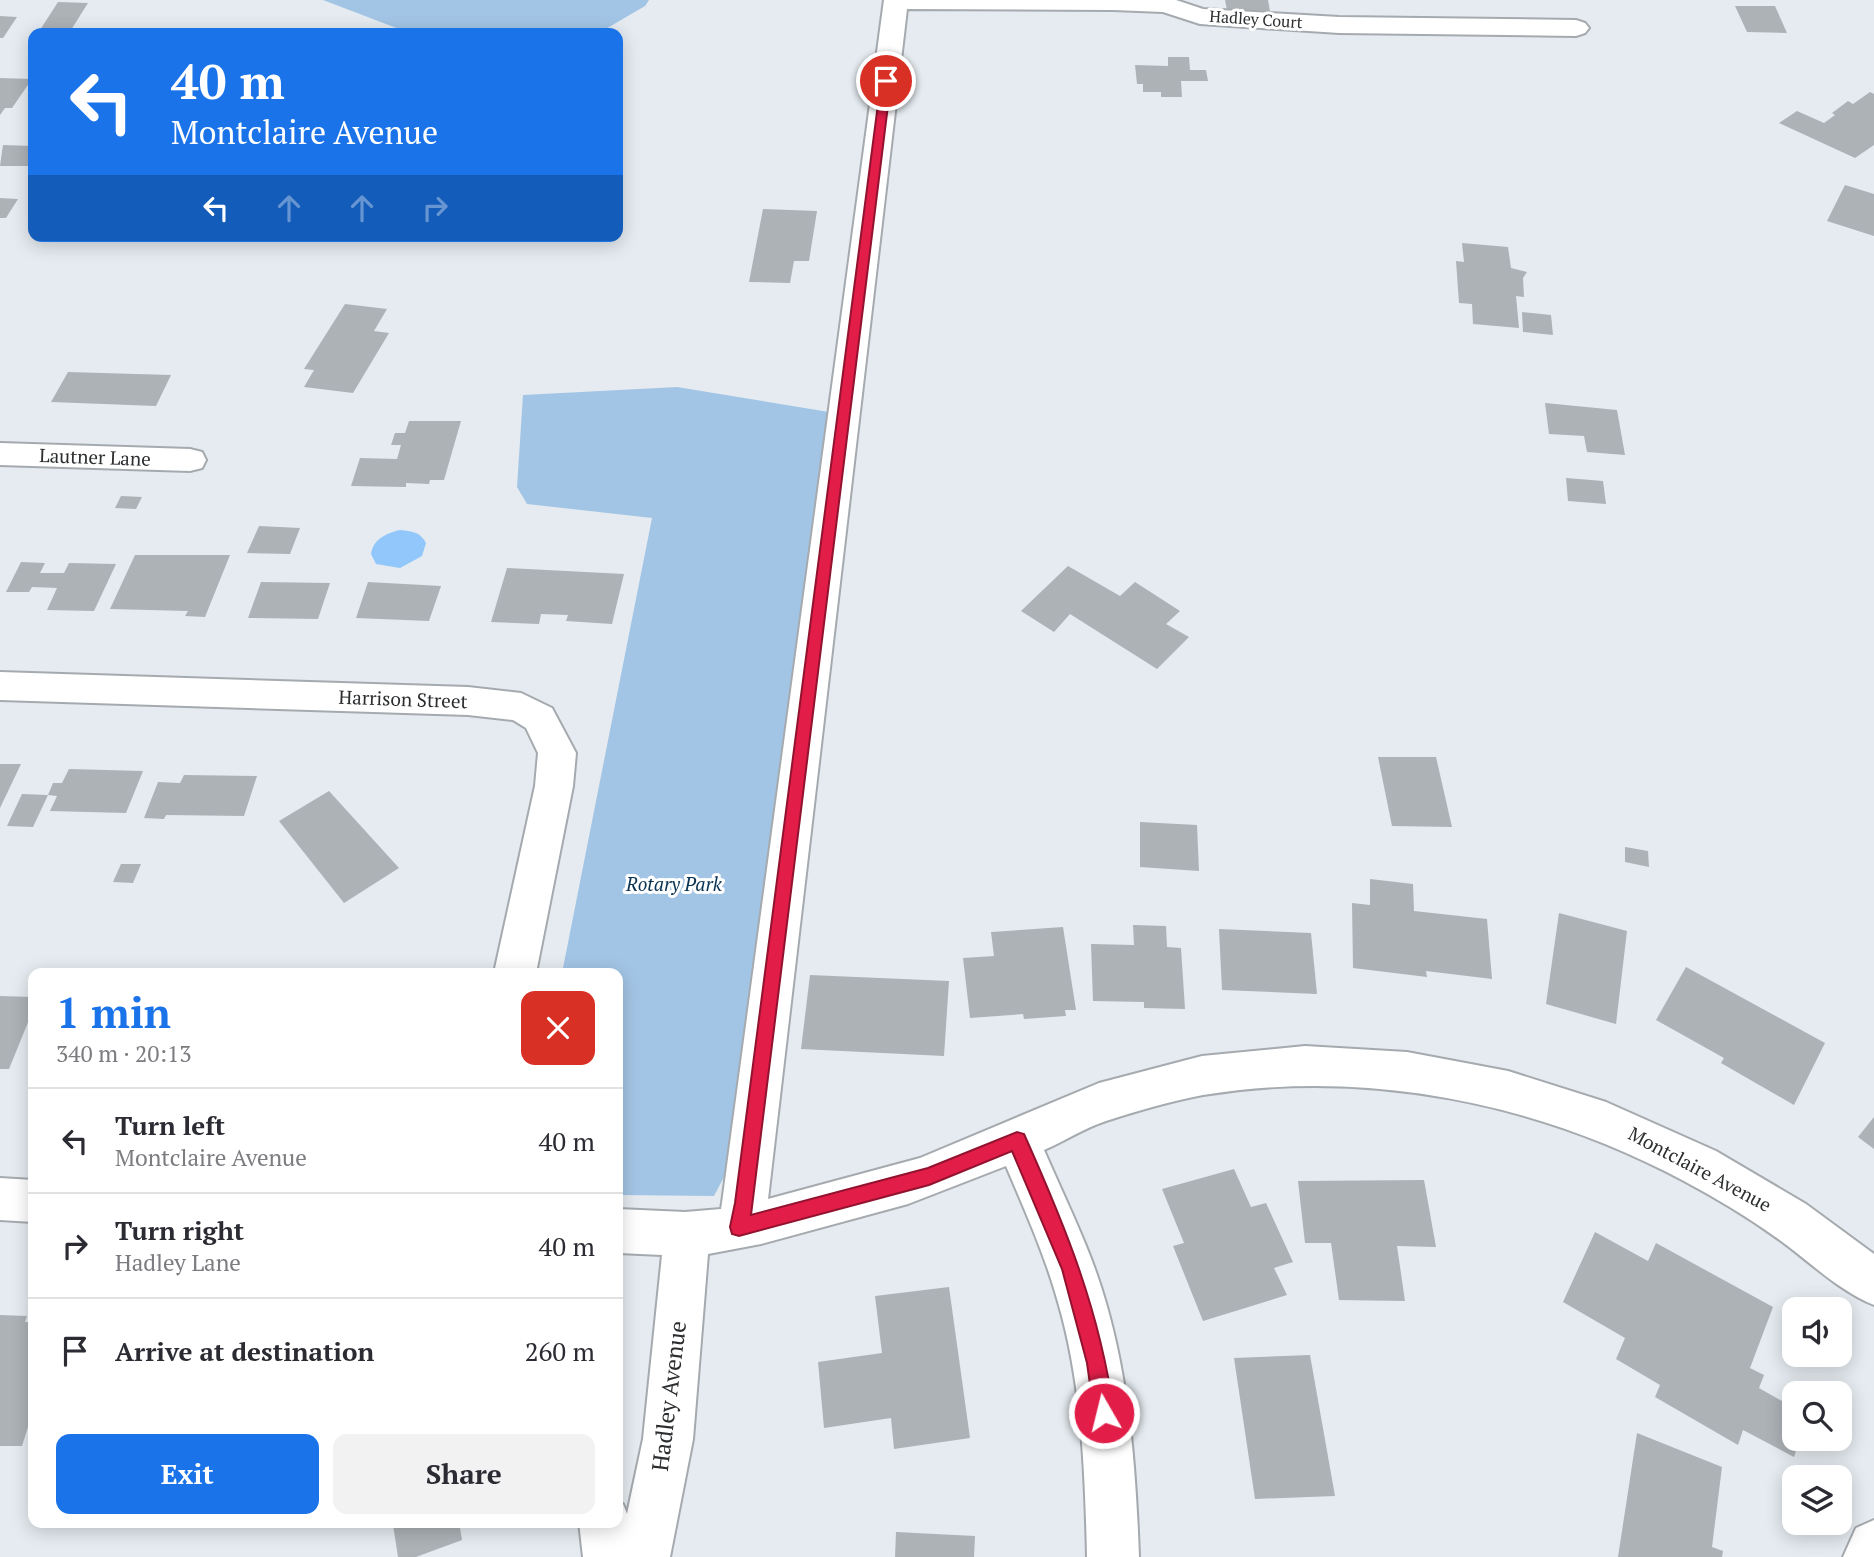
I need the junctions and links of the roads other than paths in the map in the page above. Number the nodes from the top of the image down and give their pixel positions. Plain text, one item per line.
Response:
1 (896, 1) edge
2 (1576, 28) dead end
3 (0, 454) edge
4 (190, 460) dead end
5 (0, 686) edge
6 (516, 968) edge
7 (1017, 1140) junction
8 (0, 1199) edge
9 (28, 1201) edge
10 (739, 1227) junction
11 (623, 1231) edge
12 (687, 1234) junction
13 (1874, 1282) edge
14 (606, 1528) edge
15 (1874, 1546) edge
16 (609, 1557) edge
17 (644, 1557) edge
18 (1113, 1557) edge
19 (1868, 1557) edge

1 - 2 street, Hadley Court
1 - 10 street
3 - 4 street, Lautner Lane
5 - 6 street, Harrison Street
7 - 10 street, Montclaire Avenue
7 - 13 street, Montclaire Avenue
7 - 18 street
8 - 9 street
10 - 12 street, Montclaire Avenue
11 - 12 street, Montclaire Avenue
12 - 17 street, Hadley Avenue
14 - 16 street
15 - 19 street

